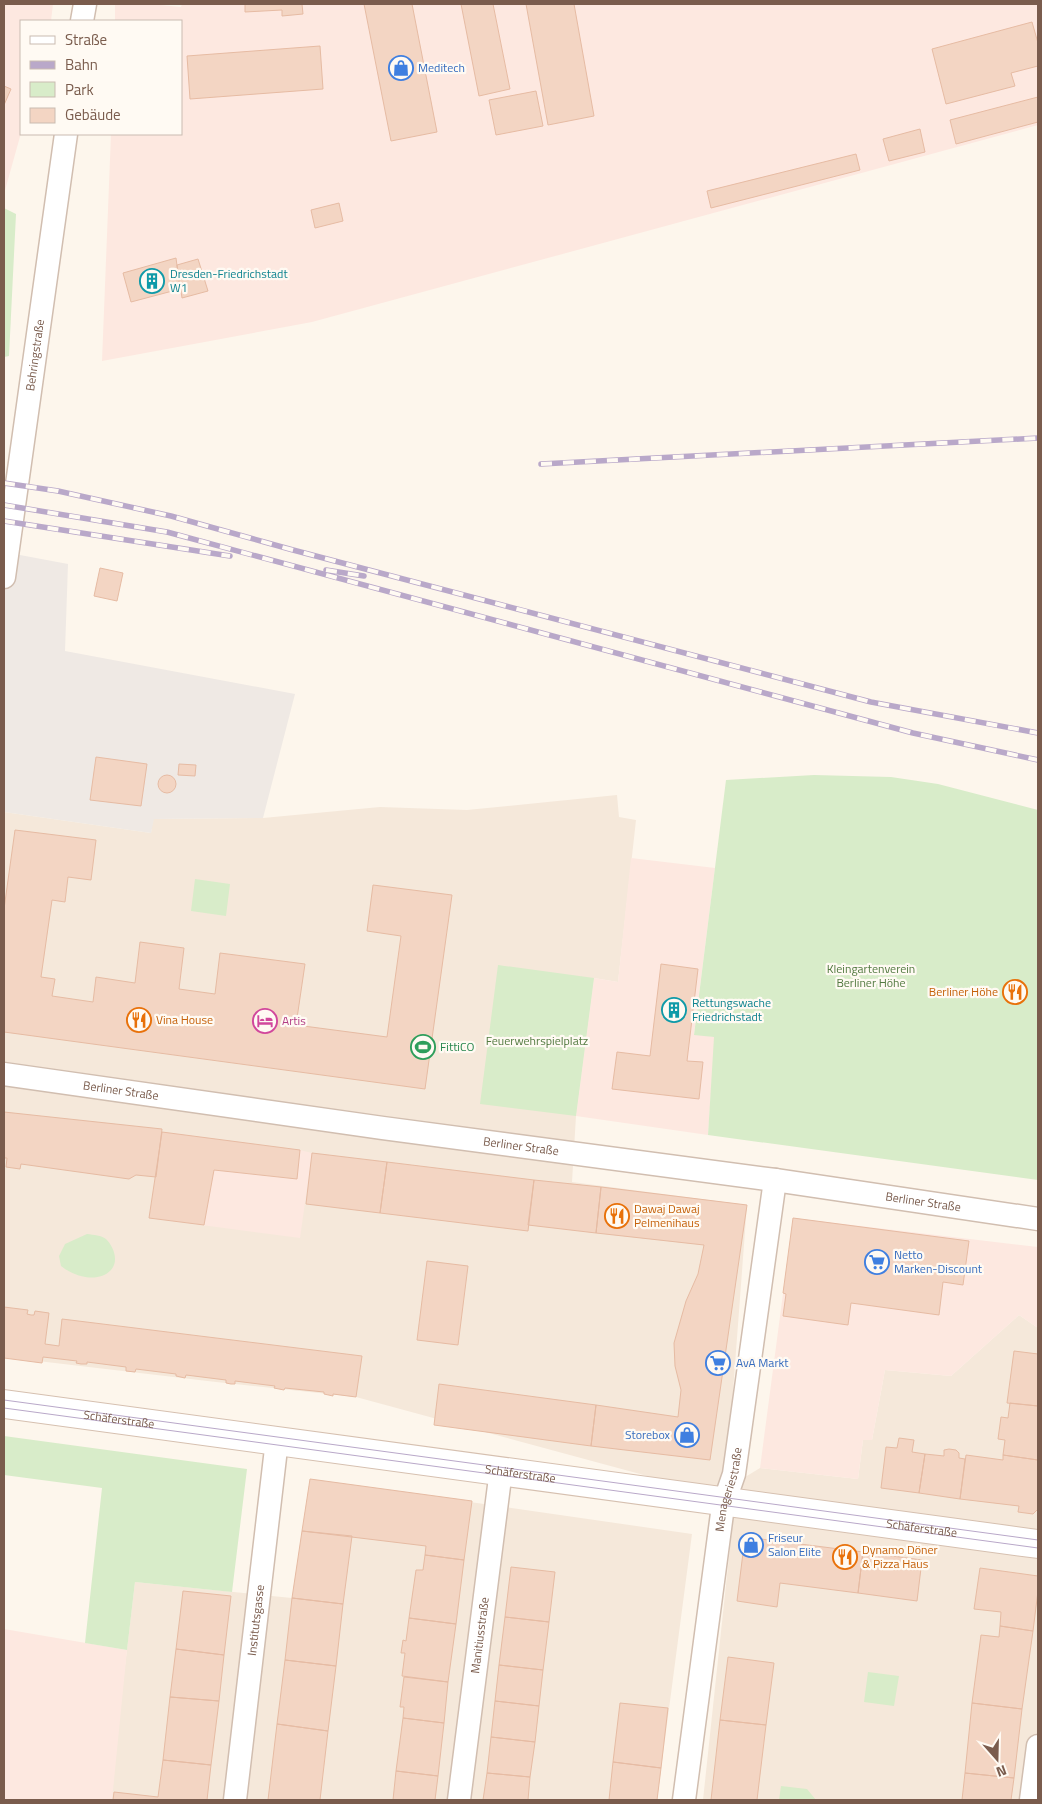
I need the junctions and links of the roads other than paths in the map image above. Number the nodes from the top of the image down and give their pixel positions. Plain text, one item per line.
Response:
1 (85, 4) edge
2 (82, 20) edge
3 (66, 135) edge
4 (4, 577) edge
5 (4, 1074) edge
6 (775, 1180) junction
7 (1038, 1219) edge
8 (4, 1404) edge
9 (277, 1440) junction
10 (502, 1470) junction
11 (724, 1501) junction
12 (1038, 1544) edge
13 (1038, 1746) edge
14 (235, 1800) edge
15 (459, 1800) edge
16 (684, 1800) edge
17 (1031, 1800) edge

1 - 2 street
3 - 4 street, Behringstraße
5 - 6 street, Berliner Straße
6 - 7 street, Berliner Straße
6 - 11 street, Menageriestraße
8 - 9 street, Schäferstraße
9 - 10 street, Schäferstraße
9 - 14 street, Institutsgasse
10 - 11 street, Schäferstraße
10 - 15 street, Manitiusstraße
11 - 12 street, Schäferstraße
11 - 16 street, Menageriestraße
13 - 17 street

